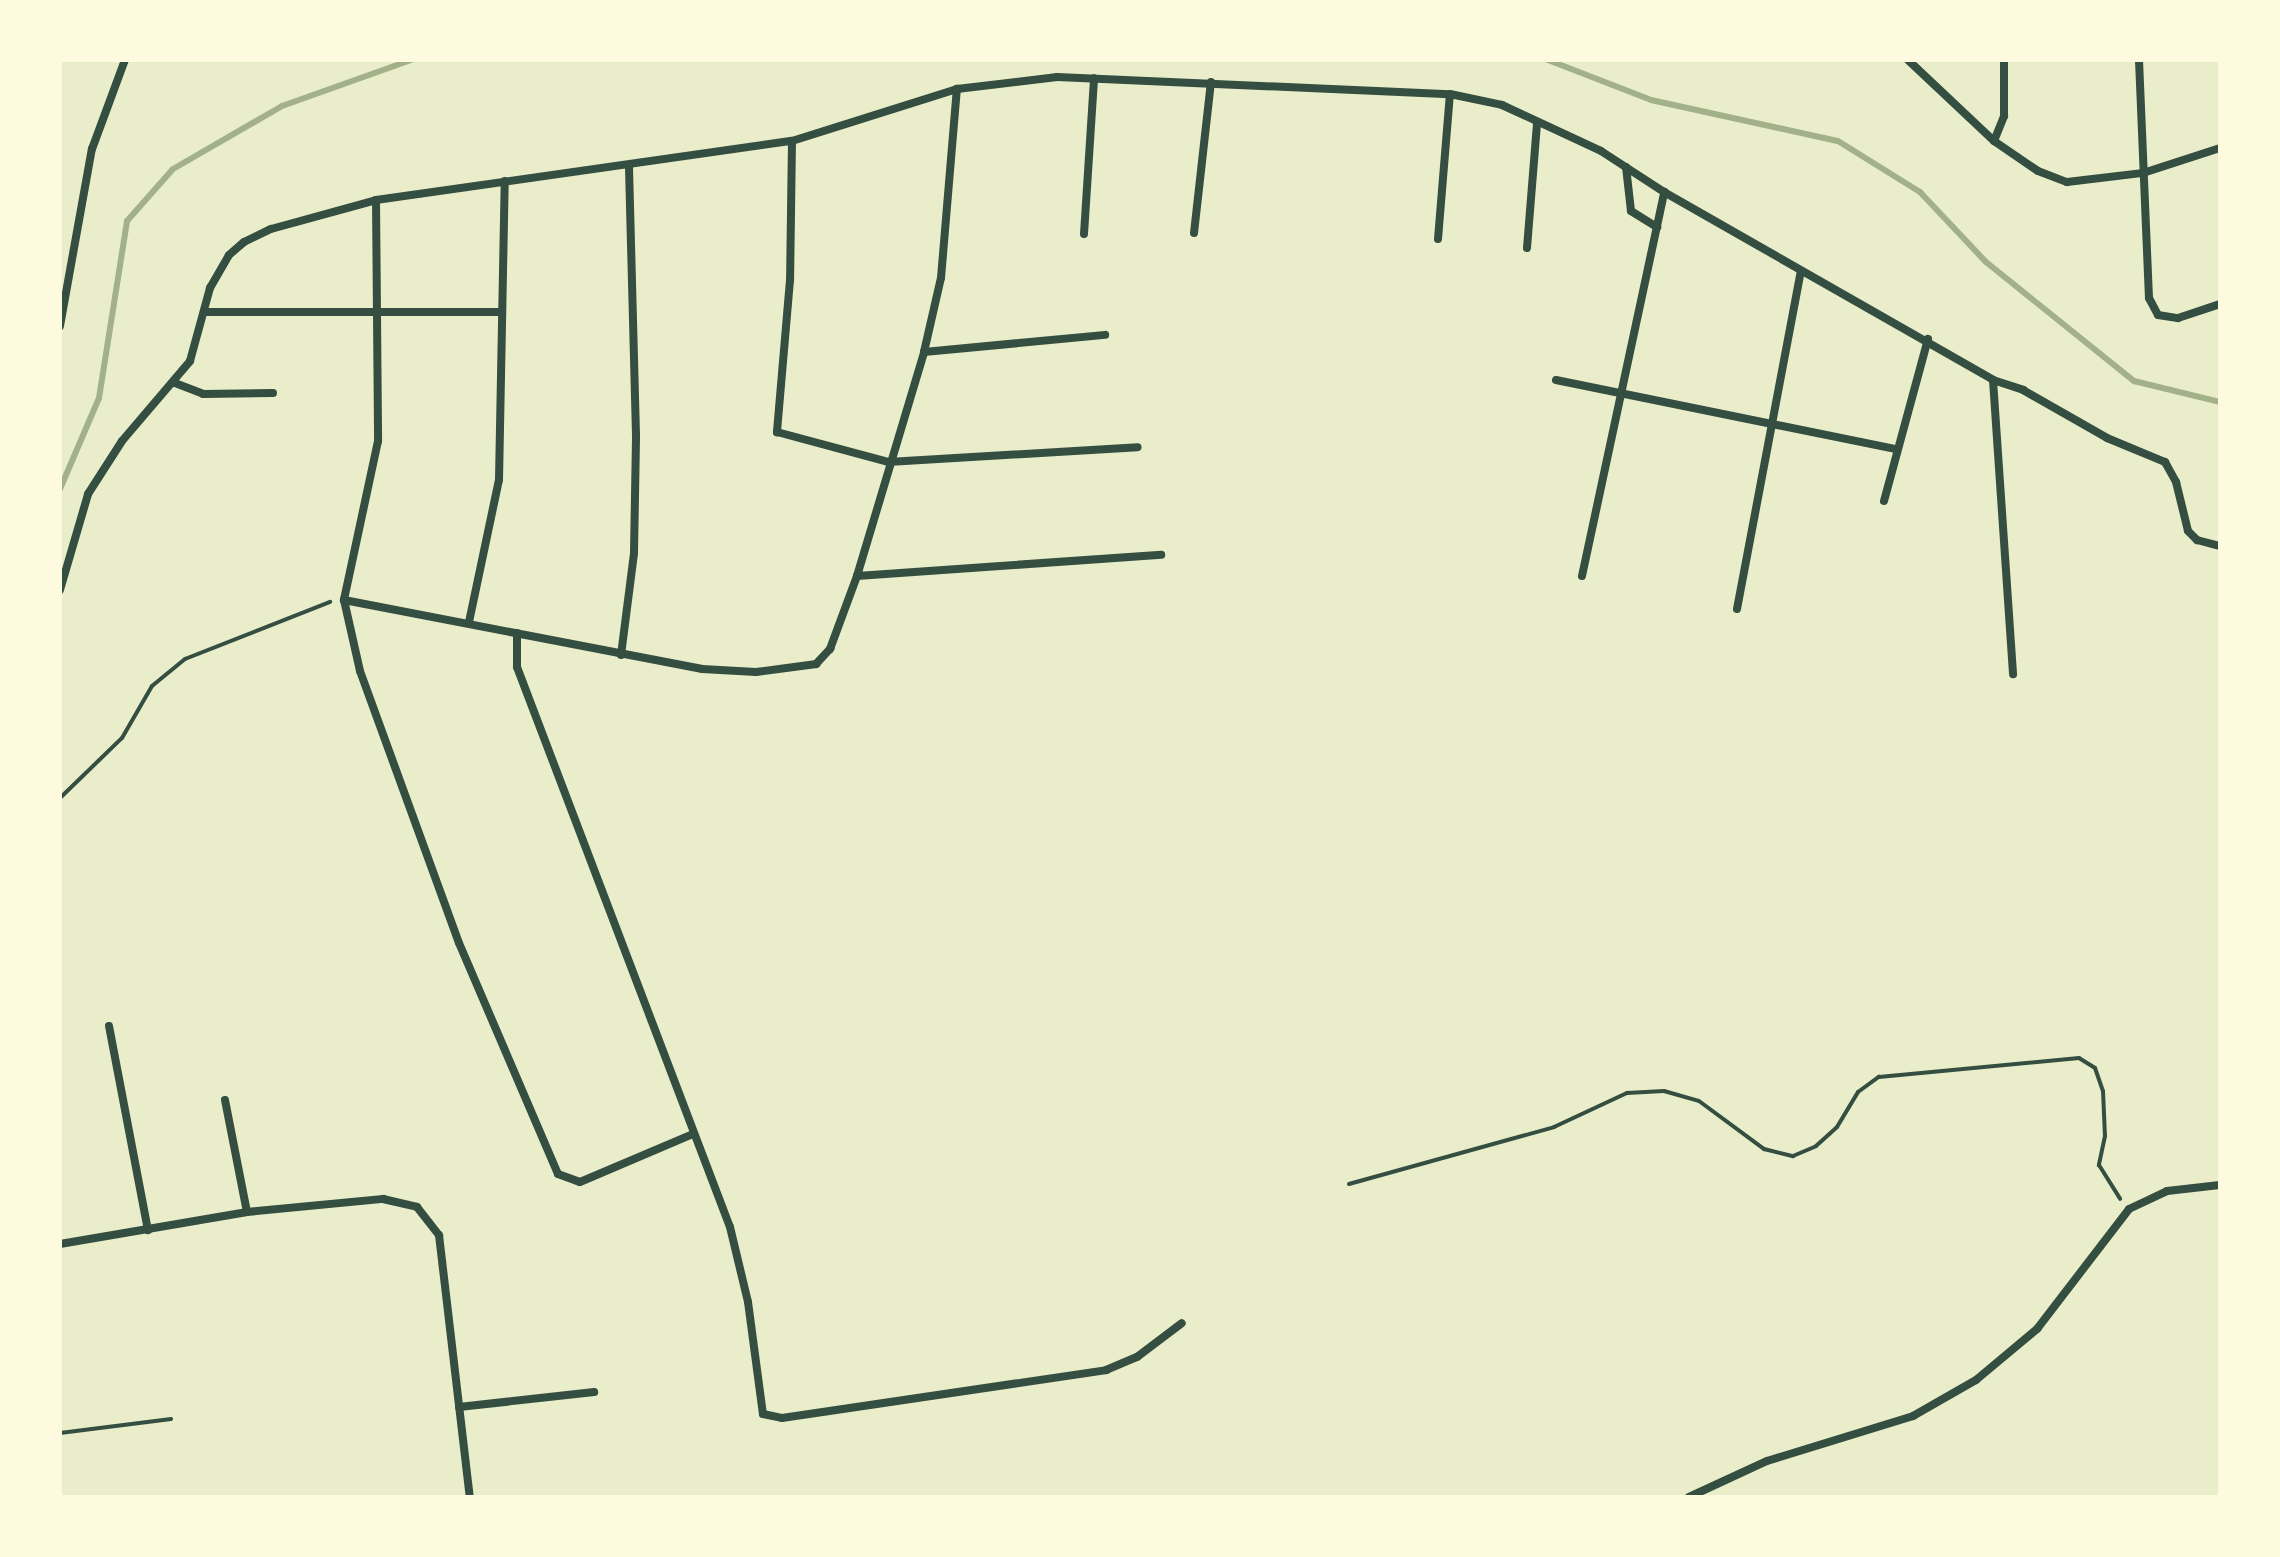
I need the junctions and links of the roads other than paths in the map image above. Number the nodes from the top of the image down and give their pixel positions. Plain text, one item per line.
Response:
1 (125, 60) edge
2 (1908, 60) edge
3 (2004, 60) edge
4 (2139, 60) edge
5 (1094, 78) junction
6 (1211, 82) junction
7 (957, 89) junction
8 (1450, 94) junction
9 (1537, 123) junction
10 (792, 141) junction
11 (1994, 141) junction
12 (2220, 148) edge
13 (629, 167) junction
14 (1626, 167) junction
15 (2143, 173) junction
16 (505, 181) junction
17 (1664, 192) junction
18 (376, 200) junction
19 (1657, 227) junction
20 (1194, 233) dead end
21 (1084, 234) dead end
22 (1438, 239) dead end
23 (1527, 248) dead end
24 (1801, 271) junction
25 (2220, 304) edge
26 (204, 312) junction
27 (379, 312) junction
28 (500, 312) junction
29 (60, 326) edge
30 (1105, 335) dead end
31 (1928, 339) junction
32 (924, 352) junction
33 (1556, 380) dead end
34 (1993, 380) junction
35 (175, 383) junction
36 (1622, 391) junction
37 (273, 393) dead end
38 (1769, 426) junction
39 (1138, 447) dead end
40 (1896, 449) junction
41 (888, 462) junction
42 (1884, 501) dead end
43 (2220, 546) edge
44 (1161, 555) dead end
45 (857, 576) junction
46 (1582, 576) dead end
47 (60, 590) edge
48 (344, 600) junction
49 (1737, 609) dead end
50 (469, 622) junction
51 (517, 633) junction
52 (621, 655) junction
53 (2013, 674) dead end
54 (109, 1026) dead end
55 (225, 1100) dead end
56 (693, 1134) junction
57 (2220, 1185) edge
58 (247, 1212) junction
59 (148, 1230) junction
60 (60, 1244) edge
61 (1182, 1323) dead end
62 (594, 1392) dead end
63 (459, 1407) junction
64 (470, 1497) edge
65 (1689, 1497) edge

1 - 29 street
2 - 11 street
3 - 11 street
4 - 15 street
5 - 6 street
5 - 7 street
5 - 21 street
6 - 8 street
6 - 20 street
7 - 10 street
7 - 32 street
8 - 9 street
8 - 22 street
9 - 14 street
9 - 23 street
10 - 13 street
10 - 41 street
11 - 15 street
12 - 15 street
13 - 16 street
13 - 52 street
14 - 17 street
14 - 19 street
15 - 25 street
16 - 18 street
16 - 28 street
17 - 19 street
17 - 24 street
18 - 26 street
18 - 27 street
19 - 36 street
24 - 31 street
24 - 38 street
26 - 27 street
26 - 35 street
27 - 28 street
27 - 48 street
28 - 50 street
30 - 32 street
31 - 34 street
31 - 40 street
32 - 41 street
33 - 36 street
34 - 43 street
34 - 53 street
35 - 37 street
35 - 47 street
36 - 38 street
36 - 46 street
38 - 40 street
38 - 49 street
39 - 41 street
40 - 42 street
41 - 45 street
44 - 45 street
45 - 52 street
48 - 50 street
48 - 56 street
50 - 51 street
51 - 52 street
51 - 56 street
54 - 59 street
55 - 58 street
56 - 61 street
57 - 65 street
58 - 59 street
58 - 63 street
59 - 60 street
62 - 63 street
63 - 64 street

